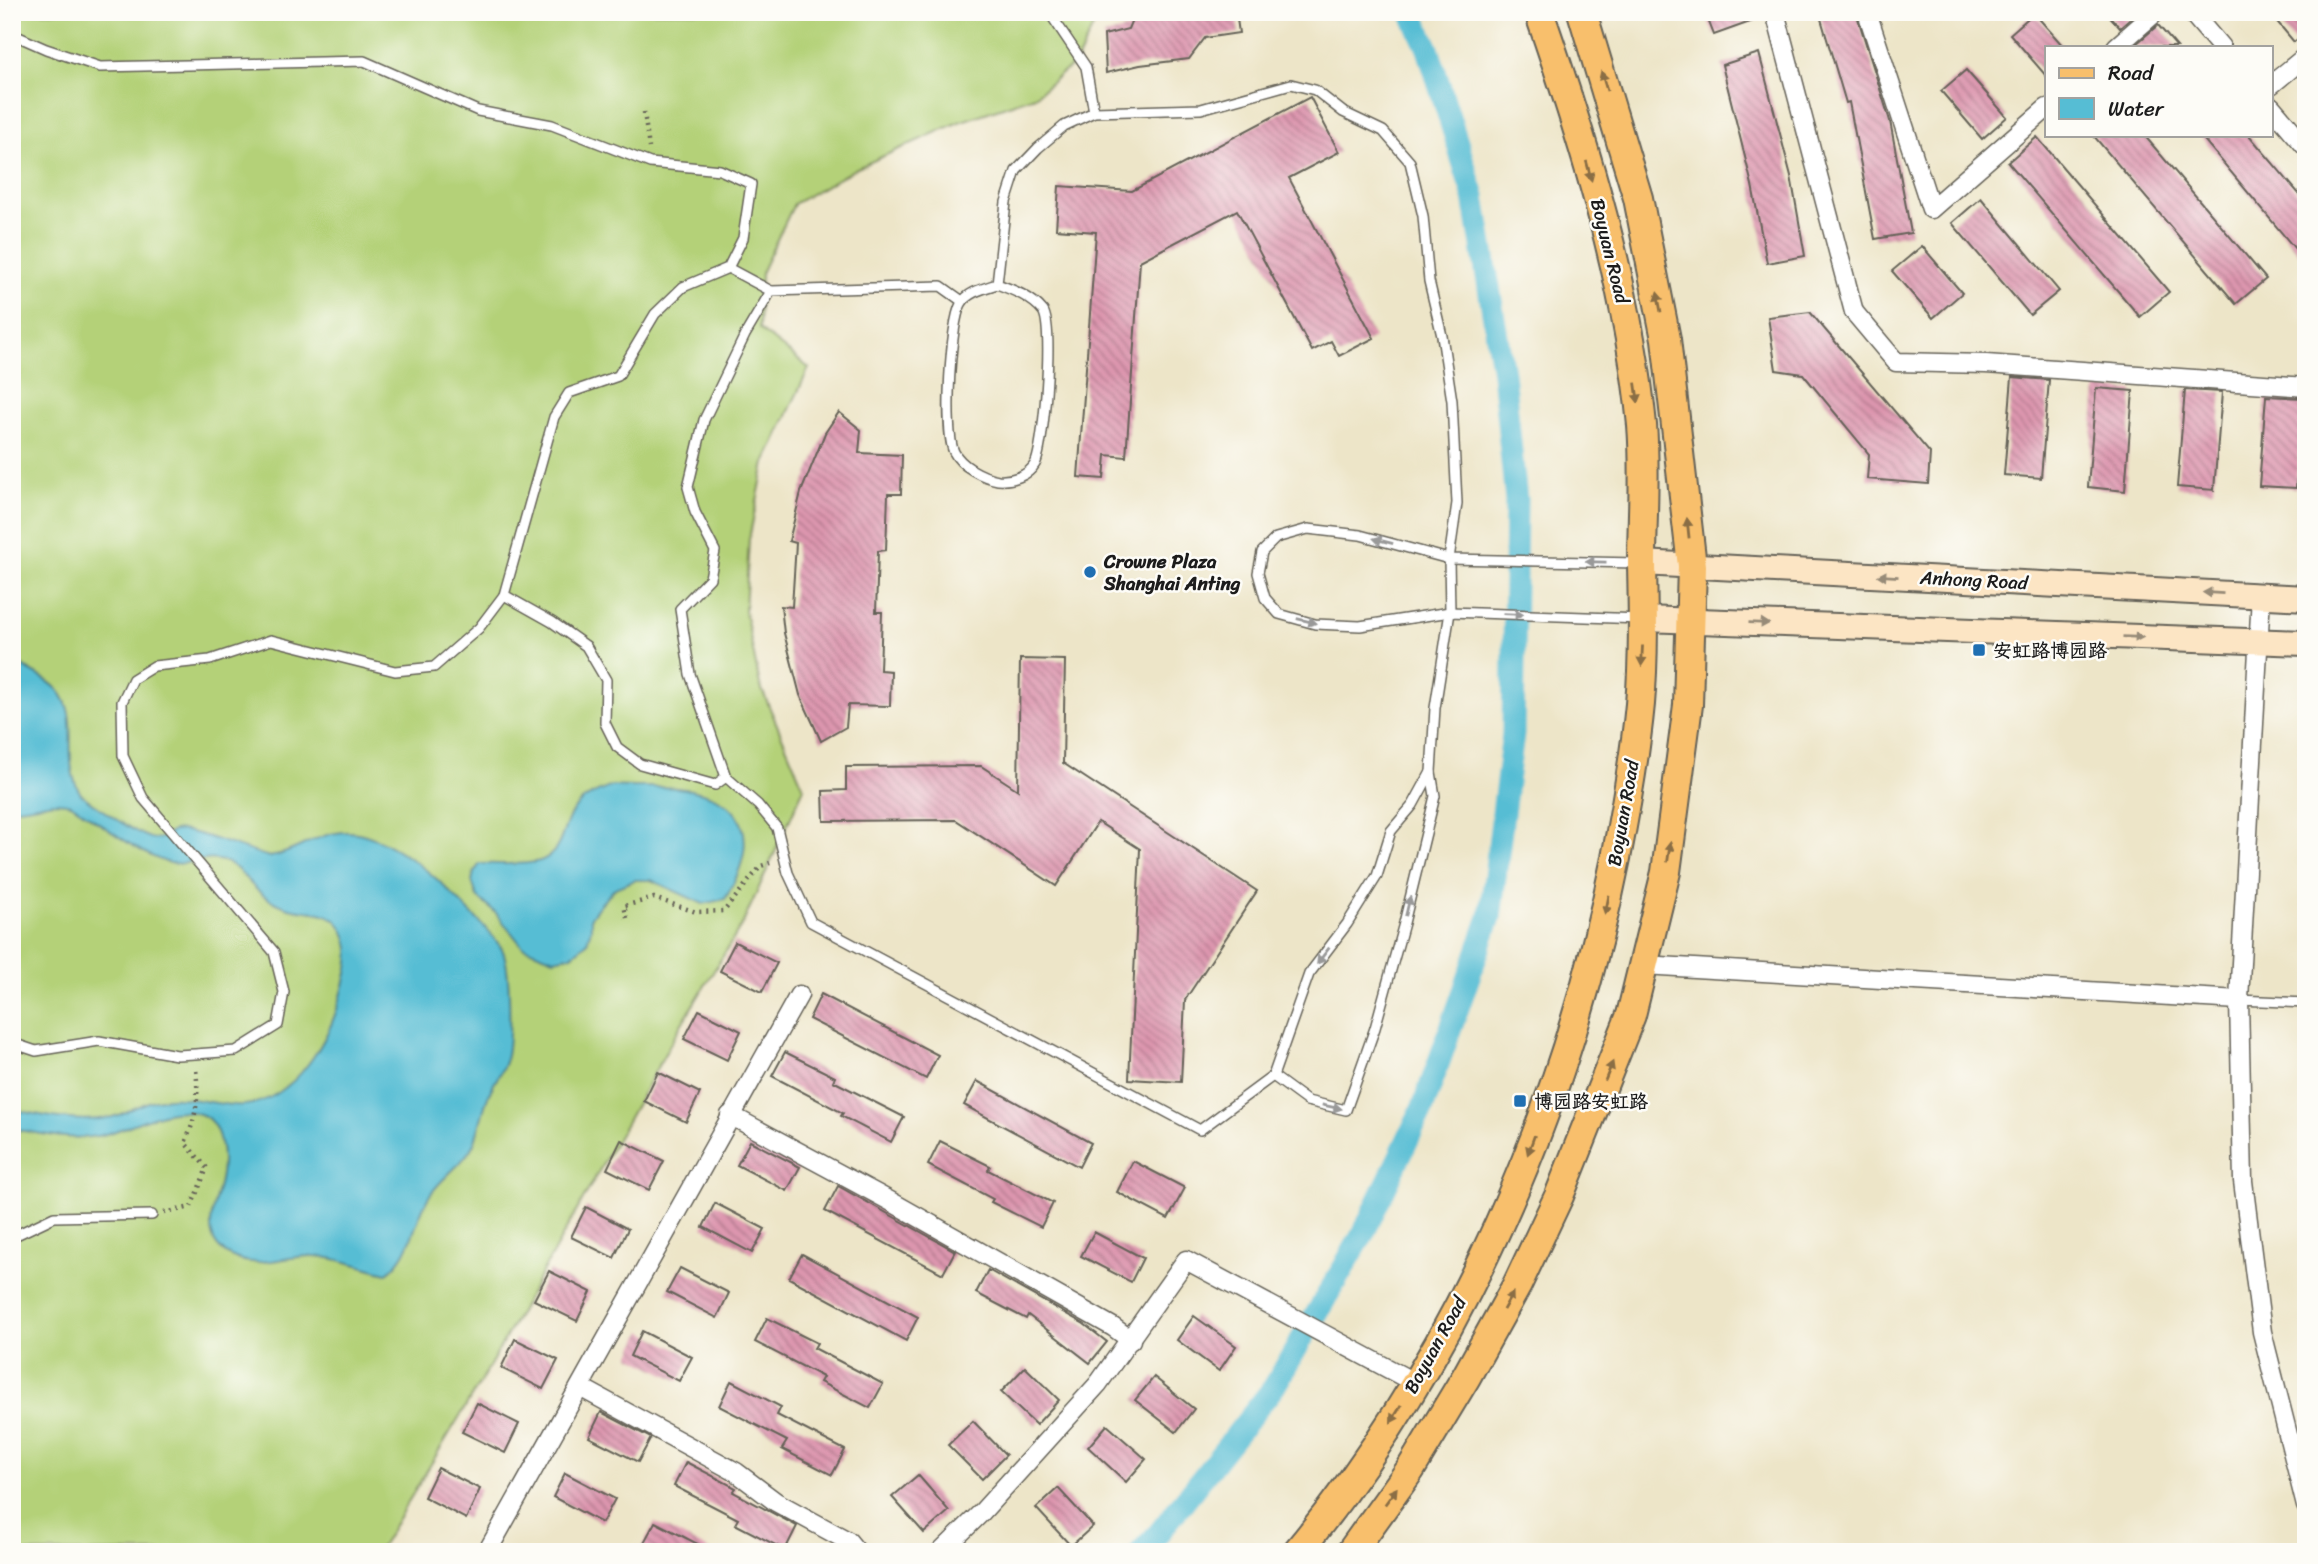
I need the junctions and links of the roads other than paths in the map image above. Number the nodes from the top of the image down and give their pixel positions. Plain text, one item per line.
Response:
1 (1049, 12) edge
2 (1539, 12) edge
3 (1582, 12) edge
4 (1774, 12) edge
5 (1867, 12) edge
6 (2156, 12) edge
7 (2191, 12) edge
8 (12, 34) edge
9 (2117, 46) edge
10 (2220, 46) edge
11 (2306, 56) edge
12 (2272, 84) edge
13 (2272, 107) edge
14 (2045, 110) edge
15 (1094, 112) junction
16 (2306, 147) edge
17 (728, 268) junction
18 (997, 284) junction
19 (771, 291) junction
20 (962, 301) junction
21 (2306, 387) edge
22 (1449, 559) junction
23 (1642, 563) junction
24 (1692, 566) junction
25 (505, 595) junction
26 (2261, 595) junction
27 (2306, 598) edge
28 (1450, 612) junction
29 (1644, 619) junction
30 (1691, 620) junction
31 (2259, 642) junction
32 (2306, 643) edge
33 (1431, 772) junction
34 (726, 777) junction
35 (1643, 965) junction
36 (799, 995) dead end
37 (2239, 1000) junction
38 (2306, 1003) edge
39 (12, 1043) edge
40 (1273, 1076) junction
41 (730, 1115) junction
42 (152, 1215) road end
43 (12, 1237) edge
44 (1131, 1340) junction
45 (1415, 1383) junction
46 (580, 1387) junction
47 (2306, 1506) edge
48 (487, 1552) edge
49 (857, 1552) edge
50 (941, 1552) edge
51 (1297, 1552) edge
52 (1351, 1552) edge

1 - 15 lane
2 -> 23 main road, Boyuan Road
24 -> 3 main road, Boyuan Road
4 - 21 street
5 - 14 street
6 - 9 street
7 - 10 street
8 - 17 lane
11 - 12 street
13 - 16 street
15 - 18 lane
15 - 22 lane
17 - 19 lane
17 - 25 lane
18 - 20 lane
18 - 20 lane
19 - 20 lane
19 - 34 lane
23 -> 22 lane
22 - 28 lane
22 -> 28 lane
23 - 24 main road, Anhong Road
23 - 29 main road, Boyuan Road
26 -> 24 main road, Anhong Road
24 - 30 main road, Boyuan Road
25 - 34 lane
25 - 39 lane
26 - 27 main road, Anhong Road
26 - 31 street
28 -> 29 lane
28 - 33 lane
29 - 30 main road
29 -> 45 main road, Boyuan Road
30 -> 31 main road
35 -> 30 main road, Boyuan Road
31 - 32 main road
31 - 37 street
33 -> 40 lane
40 -> 33 lane
34 - 40 lane
35 - 37 street
52 -> 35 main road, Boyuan Road
36 - 41 street
37 - 38 lane
37 - 47 street
41 - 44 street
41 - 46 street
42 - 43 lane
44 - 45 street
44 - 50 street
45 -> 51 main road, Boyuan Road
46 - 48 street
46 - 49 street

